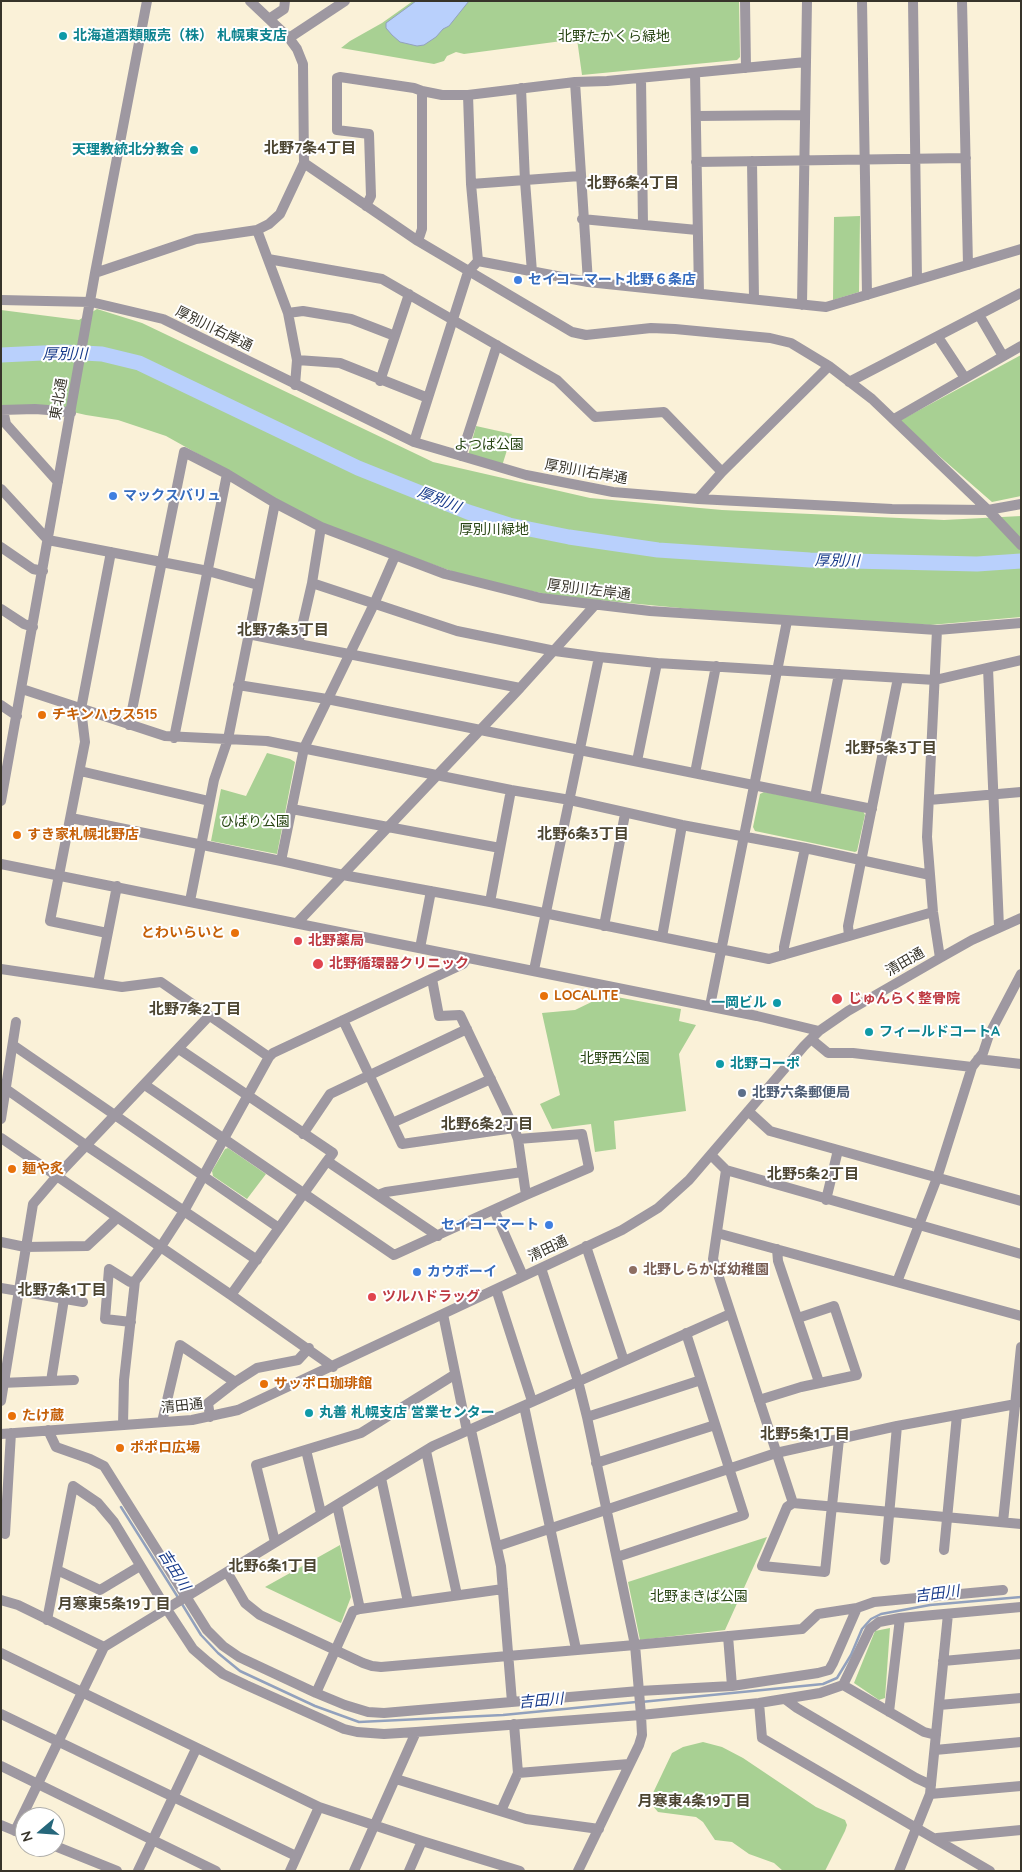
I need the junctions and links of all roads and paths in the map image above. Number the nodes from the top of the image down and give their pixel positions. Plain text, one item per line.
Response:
1 (146, 1) edge
2 (250, 1) edge
3 (285, 1) edge
4 (345, 1) edge
5 (745, 1) edge
6 (807, 1) edge
7 (862, 1) edge
8 (913, 1) edge
9 (962, 1) edge
10 (269, 19) junction
11 (289, 38) junction
12 (806, 62) junction
13 (746, 68) junction
14 (695, 73) junction
15 (641, 78) junction
16 (575, 82) junction
17 (521, 88) junction
18 (422, 91) junction
19 (468, 95) junction
20 (805, 115) junction
21 (696, 116) junction
22 (966, 158) junction
23 (804, 160) junction
24 (864, 160) junction
25 (914, 160) junction
26 (752, 161) junction
27 (696, 162) junction
28 (304, 164) junction
29 (580, 176) junction
30 (525, 181) junction
31 (472, 184) junction
32 (366, 206) junction
33 (582, 219) junction
34 (643, 225) junction
35 (257, 230) junction
36 (697, 230) junction
37 (418, 241) junction
38 (1021, 249) edge
39 (268, 259) junction
40 (478, 262) junction
41 (968, 265) junction
42 (468, 272) junction
43 (532, 272) junction
44 (95, 273) junction
45 (917, 279) junction
46 (588, 282) junction
47 (699, 293) junction
48 (1021, 293) edge
49 (410, 294) junction
50 (868, 295) junction
51 (1, 300) edge
52 (754, 300) junction
53 (91, 302) junction
54 (802, 304) junction
55 (288, 312) junction
56 (979, 315) junction
57 (452, 319) junction
58 (395, 336) junction
59 (938, 337) junction
60 (496, 345) junction
61 (1021, 346) edge
62 (1003, 356) junction
63 (296, 360) junction
64 (829, 366) junction
65 (965, 378) junction
66 (380, 381) junction
67 (849, 382) junction
68 (295, 385) junction
69 (428, 398) junction
70 (2, 410) edge
71 (71, 414) junction
72 (894, 419) junction
73 (414, 442) junction
74 (461, 456) junction
75 (722, 472) junction
76 (227, 474) junction
77 (58, 482) junction
78 (1, 489) edge
79 (698, 499) junction
80 (275, 503) junction
81 (1021, 504) edge
82 (988, 510) junction
83 (321, 526) junction
84 (48, 540) junction
85 (1021, 545) edge
86 (1, 547) edge
87 (111, 552) junction
88 (395, 556) junction
89 (162, 562) junction
90 (42, 571) junction
91 (208, 571) junction
92 (312, 583) junction
93 (258, 585) junction
94 (374, 604) junction
95 (595, 605) junction
96 (1, 609) edge
97 (787, 621) junction
98 (1021, 623) edge
99 (33, 627) junction
100 (937, 630) junction
101 (248, 634) junction
102 (298, 644) junction
103 (555, 651) junction
104 (348, 654) junction
105 (599, 657) junction
106 (1021, 660) edge
107 (657, 663) junction
108 (716, 666) junction
109 (988, 668) junction
110 (777, 670) junction
111 (839, 674) junction
112 (898, 678) junction
113 (935, 680) junction
114 (238, 685) junction
115 (520, 688) junction
116 (22, 689) junction
117 (327, 699) junction
118 (1, 706) edge
119 (81, 709) junction
120 (17, 716) junction
121 (129, 725) junction
122 (481, 730) junction
123 (174, 738) junction
124 (228, 739) junction
125 (304, 748) junction
126 (580, 749) junction
127 (638, 761) junction
128 (80, 771) junction
129 (695, 773) junction
130 (438, 775) junction
131 (754, 785) junction
132 (512, 790) junction
133 (1021, 792) edge
134 (993, 795) junction
135 (815, 797) junction
136 (570, 800) junction
137 (929, 800) junction
138 (1, 801) edge
139 (209, 802) junction
140 (292, 808) junction
141 (872, 808) junction
142 (625, 814) junction
143 (71, 818) junction
144 (682, 825) junction
145 (389, 826) junction
146 (743, 837) junction
147 (200, 844) junction
148 (500, 848) junction
149 (805, 848) junction
150 (862, 859) junction
151 (281, 861) junction
152 (1, 864) edge
153 (59, 874) junction
154 (930, 874) junction
155 (343, 875) junction
156 (116, 886) junction
157 (431, 891) junction
158 (190, 901) junction
159 (490, 902) junction
160 (933, 912) junction
161 (546, 914) junction
162 (1021, 918) edge
163 (297, 923) junction
164 (604, 926) junction
165 (999, 927) junction
166 (106, 933) junction
167 (848, 936) junction
168 (662, 937) junction
169 (420, 948) junction
170 (721, 949) junction
171 (784, 955) junction
172 (467, 958) junction
173 (940, 958) junction
174 (1, 969) edge
175 (534, 970) junction
176 (1021, 974) edge
177 (432, 979) junction
178 (98, 984) junction
179 (1017, 989) edge
180 (710, 1006) junction
181 (209, 1016) junction
182 (343, 1020) junction
183 (16, 1022) dead end
184 (468, 1029) junction
185 (819, 1031) junction
186 (811, 1039) junction
187 (13, 1045) junction
188 (179, 1049) junction
189 (269, 1057) junction
190 (975, 1063) junction
191 (1021, 1064) edge
192 (370, 1075) junction
193 (490, 1079) junction
194 (146, 1085) junction
195 (6, 1089) junction
196 (247, 1097) junction
197 (748, 1111) junction
198 (115, 1115) junction
199 (1, 1119) edge
200 (392, 1123) junction
201 (514, 1128) junction
202 (303, 1134) junction
203 (1, 1138) edge
204 (223, 1139) junction
205 (518, 1139) junction
206 (87, 1146) junction
207 (838, 1150) junction
208 (711, 1155) junction
209 (328, 1161) junction
210 (726, 1170) junction
211 (522, 1172) junction
212 (203, 1175) junction
213 (57, 1176) junction
214 (937, 1178) junction
215 (304, 1193) junction
216 (378, 1195) junction
217 (526, 1195) junction
218 (826, 1200) junction
219 (1021, 1201) edge
220 (494, 1210) junction
221 (184, 1211) junction
222 (117, 1218) junction
223 (919, 1226) junction
224 (280, 1228) junction
225 (717, 1233) junction
226 (438, 1236) junction
227 (1, 1242) edge
228 (586, 1246) junction
229 (25, 1247) junction
230 (160, 1248) junction
231 (777, 1249) junction
232 (1021, 1254) edge
233 (257, 1260) junction
234 (541, 1268) junction
235 (524, 1276) junction
236 (135, 1281) junction
237 (897, 1282) junction
238 (1, 1288) edge
239 (496, 1290) junction
240 (18, 1291) junction
241 (232, 1295) junction
242 (64, 1299) junction
243 (83, 1302) dead end
244 (443, 1314) junction
245 (730, 1314) junction
246 (1021, 1316) edge
247 (798, 1318) junction
248 (131, 1322) junction
249 (686, 1333) junction
250 (1021, 1347) edge
251 (309, 1348) junction
252 (624, 1361) junction
253 (333, 1366) junction
254 (454, 1375) junction
255 (74, 1380) dead end
256 (701, 1380) junction
257 (51, 1381) junction
258 (235, 1382) junction
259 (578, 1382) junction
260 (819, 1382) junction
261 (2, 1383) edge
262 (759, 1400) junction
263 (1, 1401) edge
264 (528, 1404) junction
265 (1016, 1404) junction
266 (957, 1415) junction
267 (210, 1417) junction
268 (587, 1417) junction
269 (162, 1422) junction
270 (124, 1425) junction
271 (715, 1425) junction
272 (897, 1426) junction
273 (48, 1430) junction
274 (469, 1430) junction
275 (6, 1433) edge
276 (839, 1439) junction
277 (306, 1450) junction
278 (426, 1450) junction
279 (776, 1453) junction
280 (596, 1463) junction
281 (730, 1468) junction
282 (381, 1478) junction
283 (793, 1503) junction
284 (337, 1505) junction
285 (832, 1506) junction
286 (607, 1510) junction
287 (890, 1512) junction
288 (322, 1513) junction
289 (4, 1515) edge
290 (947, 1517) junction
291 (1003, 1522) junction
292 (1021, 1524) edge
293 (549, 1529) junction
294 (5, 1534) dead end
295 (275, 1542) junction
296 (498, 1546) junction
297 (944, 1550) dead end
298 (617, 1557) junction
299 (885, 1560) dead end
300 (140, 1566) junction
301 (58, 1570) junction
302 (227, 1572) junction
303 (503, 1589) junction
304 (1003, 1590) dead end
305 (457, 1595) junction
306 (184, 1597) junction
307 (1, 1600) edge
308 (408, 1602) junction
309 (168, 1607) junction
310 (1021, 1607) edge
311 (857, 1608) junction
312 (360, 1609) junction
313 (948, 1614) junction
314 (900, 1618) junction
315 (47, 1620) junction
316 (728, 1636) junction
317 (635, 1645) junction
318 (104, 1647) junction
319 (576, 1649) junction
320 (336, 1650) junction
321 (1, 1653) edge
322 (1021, 1654) edge
323 (508, 1655) junction
324 (943, 1661) junction
325 (843, 1685) junction
326 (732, 1686) junction
327 (639, 1691) junction
328 (83, 1692) junction
329 (316, 1693) junction
330 (1021, 1698) edge
331 (785, 1699) junction
332 (512, 1702) junction
333 (759, 1703) junction
334 (939, 1705) junction
335 (889, 1712) junction
336 (1, 1714) edge
337 (641, 1714) junction
338 (514, 1724) junction
339 (416, 1732) junction
340 (936, 1735) junction
341 (59, 1742) junction
342 (1021, 1742) edge
343 (196, 1749) junction
344 (935, 1750) junction
345 (629, 1764) junction
346 (1, 1766) edge
347 (518, 1773) junction
348 (396, 1779) junction
349 (38, 1783) junction
350 (1021, 1786) edge
351 (931, 1789) junction
352 (173, 1796) junction
353 (29, 1807) edge
354 (319, 1807) junction
355 (501, 1811) junction
356 (1, 1825) edge
357 (374, 1826) junction
358 (916, 1828) junction
359 (599, 1829) junction
360 (1021, 1830) edge
361 (15, 1831) edge
362 (937, 1838) junction
363 (152, 1839) junction
364 (422, 1842) junction
365 (65, 1850) edge
366 (296, 1856) junction
367 (117, 1871) edge
368 (138, 1871) edge
369 (216, 1871) edge
370 (290, 1871) edge
371 (354, 1871) edge
372 (409, 1871) edge
373 (520, 1871) edge
374 (578, 1871) edge
375 (899, 1871) edge
376 (990, 1871) edge

1 - 44 street, 東北通
2 - 10 street
3 - 10 street
4 - 11 street
5 - 13 street
6 - 12 street
7 - 24 street
8 - 25 street
9 - 22 street
10 - 11 street
11 - 28 street
12 - 13 street
12 - 20 street
13 - 14 street
14 - 15 street
14 - 21 street
15 - 16 street
15 - 34 street
16 - 17 street
16 - 29 street
17 - 19 street
17 - 30 street
18 - 19 street
18 - 32 street
18 - 37 street
19 - 31 street
20 - 21 street
20 - 23 street
21 - 27 street
22 - 25 street
22 - 41 street
23 - 24 street
23 - 26 street
23 - 54 street
24 - 25 street
24 - 50 street
25 - 45 street
26 - 27 street
26 - 52 street
27 - 36 street
28 - 32 street
28 - 35 street
29 - 30 street
29 - 33 street
30 - 31 street
30 - 43 street
31 - 40 street
32 - 37 street
33 - 34 street
33 - 46 street
34 - 36 street
35 - 39 street
35 - 44 street
36 - 47 street
37 - 42 street
38 - 41 street
39 - 49 street
39 - 55 street
40 - 42 street
40 - 43 street
41 - 45 street
42 - 57 street
42 - 64 street
43 - 46 street
44 - 53 street, 東北通
45 - 50 street
46 - 47 street
47 - 52 street
48 - 56 street
49 - 57 street
49 - 58 street
50 - 54 street
51 - 53 street, 厚別川右岸通
52 - 54 street
53 - 68 street, 厚別川右岸通
53 - 71 street, 東北通
55 - 58 street
55 - 63 street
56 - 59 street
56 - 62 street
57 - 60 street
57 - 69 street
58 - 66 street
59 - 65 street
59 - 67 street
60 - 74 street
60 - 75 street
61 - 62 street
62 - 65 street
63 - 66 street
63 - 68 street
64 - 67 street
64 - 75 street
65 - 72 street
66 - 69 street
67 - 72 street
68 - 73 street, 厚別川右岸通
69 - 73 street
70 - 71 street
70 - 77 street
71 - 77 street, 東北通
72 - 82 street
73 - 74 street, 厚別川右岸通
74 - 79 street, 厚別川右岸通
75 - 79 street
76 - 80 street, 厚別川左岸通
76 - 89 street, 厚別川左岸通
76 - 91 street
77 - 84 street, 東北通
78 - 84 street
79 - 82 street, 厚別川右岸通
80 - 83 street, 厚別川左岸通
80 - 93 street
81 - 82 street, 厚別川右岸通
82 - 85 street
83 - 88 street, 厚別川左岸通
83 - 92 street
84 - 87 street
84 - 90 street, 東北通
86 - 90 street
87 - 89 street
87 - 119 street
88 - 94 street
88 - 95 street, 厚別川左岸通
89 - 91 street
89 - 121 street
90 - 99 street, 東北通
91 - 93 street
91 - 123 street
92 - 94 street
92 - 102 street
93 - 101 street
94 - 103 street
94 - 104 street
95 - 97 street, 厚別川左岸通
95 - 103 street
96 - 99 street
97 - 100 street, 厚別川左岸通
97 - 110 street
98 - 100 street, 厚別川左岸通
99 - 116 street, 東北通
100 - 113 street
101 - 102 street
101 - 114 street
102 - 104 street
103 - 105 street
103 - 115 street
104 - 115 street
104 - 117 street
105 - 107 street
105 - 126 street
106 - 109 street
107 - 108 street
107 - 127 street
108 - 110 street
108 - 129 street
109 - 113 street
109 - 134 street
110 - 111 street
110 - 131 street
111 - 112 street
111 - 135 street
112 - 113 street
112 - 141 street
113 - 137 street
114 - 117 street
114 - 124 street
115 - 122 street
116 - 119 street
116 - 120 street, 東北通
117 - 122 street
117 - 125 street
118 - 120 street
119 - 121 street
119 - 128 street
120 - 138 street, 東北通
121 - 123 street
122 - 126 street
122 - 130 street
123 - 124 street
124 - 125 street
124 - 139 street
125 - 130 street
125 - 140 street
126 - 127 street
126 - 136 street
127 - 129 street
128 - 139 street
128 - 143 street
129 - 131 street
130 - 132 street
130 - 145 street
131 - 135 street
131 - 146 street
132 - 136 street
132 - 148 street
133 - 134 street
134 - 137 street
134 - 165 street
135 - 141 street
136 - 142 street
136 - 161 street
137 - 154 street
139 - 147 street
140 - 145 street
140 - 151 street
141 - 150 street
142 - 144 street
142 - 164 street
143 - 147 street
143 - 153 street
144 - 146 street
144 - 168 street
145 - 148 street
145 - 155 street
146 - 149 street
146 - 170 street
147 - 151 street
147 - 158 street
148 - 159 street
149 - 150 street
149 - 171 street
150 - 154 street
150 - 167 street
151 - 155 street
152 - 153 street
153 - 156 street
153 - 166 street
154 - 160 street
155 - 157 street
155 - 163 street
156 - 158 street
156 - 166 street
157 - 159 street
157 - 169 street
158 - 163 street
159 - 161 street
160 - 167 street
160 - 173 street
161 - 164 street
161 - 175 street
162 - 165 street, 清田通
163 - 169 street
164 - 168 street
165 - 173 street, 清田通
166 - 178 street
167 - 171 street
168 - 170 street
169 - 172 street
170 - 171 street
170 - 180 street
172 - 175 street
172 - 177 street
173 - 185 street, 清田通
174 - 178 street
175 - 180 street
176 - 179 street
177 - 182 street
177 - 184 street
178 - 181 street
179 - 190 street
180 - 185 street
181 - 188 street
181 - 189 street
182 - 189 street
182 - 192 street
183 - 187 street
184 - 192 street
184 - 193 street
185 - 186 street, 清田通
186 - 190 street
186 - 197 street, 清田通
187 - 195 street
187 - 198 street
188 - 194 street
188 - 196 street
189 - 196 street
190 - 191 street
190 - 214 street
192 - 200 street
192 - 202 street
193 - 200 street
193 - 201 street
194 - 198 street
194 - 204 street
195 - 199 street
195 - 206 street
196 - 202 street
196 - 204 street
197 - 207 street
197 - 208 street, 清田通
198 - 206 street
198 - 212 street
200 - 201 street
201 - 205 street
202 - 209 street
203 - 213 street
204 - 212 street
204 - 215 street
205 - 211 street
205 - 217 street
206 - 213 street
206 - 221 street
207 - 214 street
207 - 218 street
208 - 210 street
208 - 228 street, 清田通
209 - 215 street
209 - 216 street
210 - 218 street
210 - 225 street
211 - 216 street
211 - 217 street
212 - 221 street
212 - 224 street
213 - 222 street
213 - 229 street
214 - 219 street
214 - 223 street
215 - 224 street
215 - 226 street
216 - 226 street
217 - 220 street
218 - 223 street
220 - 226 street
220 - 235 street
221 - 230 street
221 - 233 street
222 - 229 street
222 - 230 street
223 - 232 street
223 - 237 street
224 - 233 street
225 - 231 street
225 - 245 street
227 - 229 street
228 - 234 street, 清田通
228 - 252 street
229 - 240 street
230 - 236 street
230 - 241 street
231 - 237 street
231 - 247 street
233 - 241 street
234 - 235 street, 清田通
234 - 259 street
235 - 239 street, 清田通
236 - 248 street
236 - 248 street
237 - 246 street
238 - 240 street
239 - 244 street, 清田通
239 - 264 street
240 - 242 street
240 - 261 street
241 - 251 street
242 - 243 street
242 - 257 street
244 - 253 street, 清田通
244 - 254 street
245 - 249 street
245 - 262 street
247 - 260 street
247 - 260 street
248 - 270 street
249 - 252 street
249 - 256 street
250 - 265 street
251 - 253 street
251 - 258 street
252 - 259 street
253 - 267 street, 清田通
254 - 274 street
254 - 277 street
255 - 257 street
256 - 268 street
256 - 271 street
257 - 261 street
258 - 267 street
258 - 269 street
259 - 264 street
259 - 268 street
260 - 262 street
261 - 263 street
262 - 279 street
264 - 274 street
264 - 293 street
265 - 266 street
265 - 291 street
266 - 272 street
266 - 290 street
267 - 269 street, 清田通
268 - 280 street
269 - 270 street, 清田通
270 - 273 street, 清田通
271 - 280 street
271 - 281 street
272 - 276 street
272 - 287 street
273 - 275 street, 清田通
273 - 306 street
274 - 278 street
274 - 296 street
275 - 289 street
276 - 279 street
276 - 285 street
277 - 288 street
277 - 295 street
278 - 282 street
278 - 305 street
279 - 281 street
279 - 283 street
280 - 286 street
281 - 286 street
281 - 298 street
282 - 284 street
282 - 308 street
283 - 285 street
283 - 285 street
284 - 288 street
284 - 312 street
285 - 287 street
286 - 293 street
286 - 298 street
287 - 290 street
287 - 299 street
288 - 295 street
289 - 294 street
290 - 291 street
290 - 297 street
291 - 292 street
293 - 296 street
293 - 319 street
295 - 302 street
296 - 303 street
298 - 317 street
300 - 301 street
300 - 301 street
300 - 309 street
301 - 315 street
302 - 306 street
302 - 320 street
303 - 305 street
303 - 323 street
304 - 311 street
305 - 308 street
306 - 309 street
306 - 329 street
307 - 315 street
308 - 312 street
309 - 318 street
309 - 339 street
310 - 313 street
311 - 316 street
311 - 326 street
312 - 320 street
313 - 314 street
313 - 324 street
314 - 325 street
314 - 335 street
315 - 318 street
316 - 317 street
316 - 326 street
317 - 319 street
317 - 327 street
318 - 328 street
319 - 323 street
320 - 323 street
320 - 329 street
321 - 328 street
322 - 324 street
323 - 332 street
324 - 334 street
325 - 331 street
325 - 335 street
326 - 327 street
327 - 332 street
327 - 337 street
328 - 341 street
328 - 343 street
329 - 332 street
330 - 334 street
331 - 333 street
331 - 351 street
333 - 337 street
333 - 358 street
334 - 340 street
335 - 340 street
336 - 341 street
337 - 338 street
337 - 345 street
338 - 339 street
338 - 347 street
339 - 348 street
340 - 344 street
341 - 349 street
341 - 352 street
342 - 344 street
343 - 352 street
343 - 354 street
344 - 351 street
345 - 347 street
345 - 359 street
346 - 349 street
347 - 355 street
348 - 355 street
348 - 357 street
349 - 353 street
349 - 363 street
350 - 351 street
351 - 358 street
352 - 363 street
352 - 366 street
354 - 357 street
354 - 366 street
355 - 359 street
356 - 361 street
357 - 364 street
357 - 371 street
358 - 362 street
358 - 375 street
359 - 374 street
360 - 362 street
362 - 376 street
363 - 368 street
363 - 369 street
364 - 372 street
364 - 373 street
365 - 367 street
366 - 370 street

